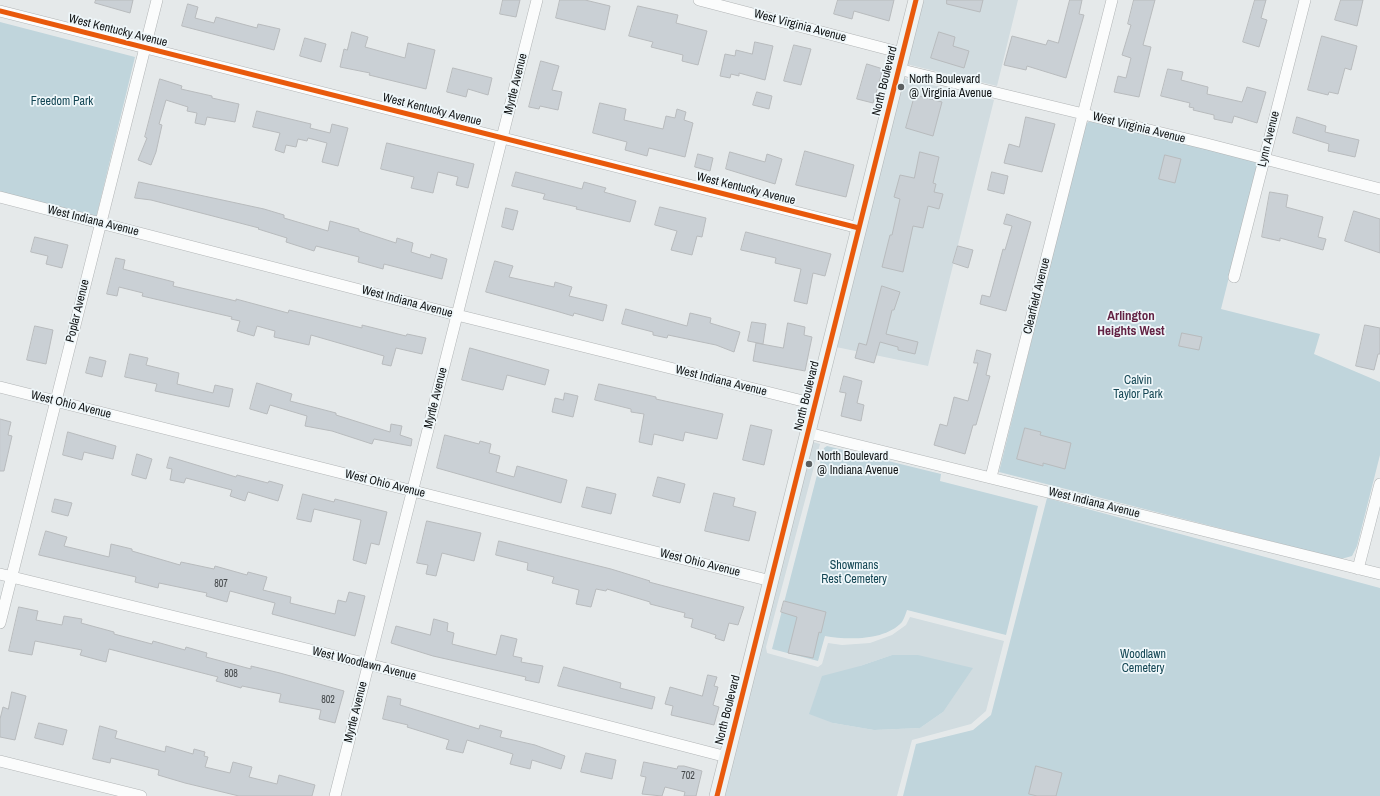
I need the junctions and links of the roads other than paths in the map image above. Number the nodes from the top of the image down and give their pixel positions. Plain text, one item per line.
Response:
1 (157, 0) edge
2 (537, 0) edge
3 (699, 0) edge
4 (916, 0) edge
5 (1112, 0) edge
6 (1305, 0) edge
7 (0, 11) edge
8 (144, 48) junction
9 (902, 53) junction
10 (898, 69) junction
11 (1084, 114) junction
12 (502, 138) junction
13 (1264, 159) junction
14 (1380, 189) edge
15 (0, 197) edge
16 (100, 223) junction
17 (859, 228) junction
18 (1234, 278) dead end
19 (457, 315) junction
20 (0, 387) edge
21 (56, 401) junction
22 (815, 404) junction
23 (808, 433) junction
24 (991, 477) junction
25 (1380, 484) edge
26 (412, 491) junction
27 (1358, 569) junction
28 (0, 574) edge
29 (1380, 574) edge
30 (12, 577) junction
31 (771, 581) junction
32 (0, 623) edge
33 (368, 664) junction
34 (727, 757) junction
35 (0, 761) edge
36 (141, 796) edge
37 (335, 796) edge
38 (717, 796) edge

1 - 8 street, Poplar Avenue
2 - 12 street, Myrtle Avenue
3 - 9 street, West Virginia Avenue
4 - 9 street, North Boulevard
5 - 11 street, Clearfield Avenue
6 - 13 street, Lynn Avenue
7 - 8 street, West Kentucky Avenue
8 - 12 street, West Kentucky Avenue
8 - 16 street, Poplar Avenue
9 - 10 street, North Boulevard
10 - 11 street, West Virginia Avenue
10 - 17 street, North Boulevard
11 - 13 street, West Virginia Avenue
11 - 24 street, Clearfield Avenue
12 - 17 street, West Kentucky Avenue
12 - 19 street, Myrtle Avenue
13 - 14 street, West Virginia Avenue
13 - 18 street, Lynn Avenue
15 - 16 street, West Indiana Avenue
16 - 19 street, West Indiana Avenue
16 - 21 street, Poplar Avenue
17 - 22 street, North Boulevard
19 - 22 street, West Indiana Avenue
19 - 26 street, Myrtle Avenue
20 - 21 street, West Ohio Avenue
21 - 26 street, West Ohio Avenue
21 - 30 street, Poplar Avenue
22 - 23 street, North Boulevard
23 - 24 street, West Indiana Avenue
23 - 31 street, North Boulevard
24 - 27 street, West Indiana Avenue
25 - 27 street
26 - 31 street, West Ohio Avenue
26 - 33 street, Myrtle Avenue
27 - 29 street, West Indiana Avenue
28 - 30 street, West Woodlawn Avenue
30 - 32 street, Poplar Avenue
30 - 33 street, West Woodlawn Avenue
31 - 34 street, North Boulevard
33 - 34 street, West Woodlawn Avenue
33 - 37 street, Myrtle Avenue
34 - 38 street, North Boulevard
35 - 36 street

